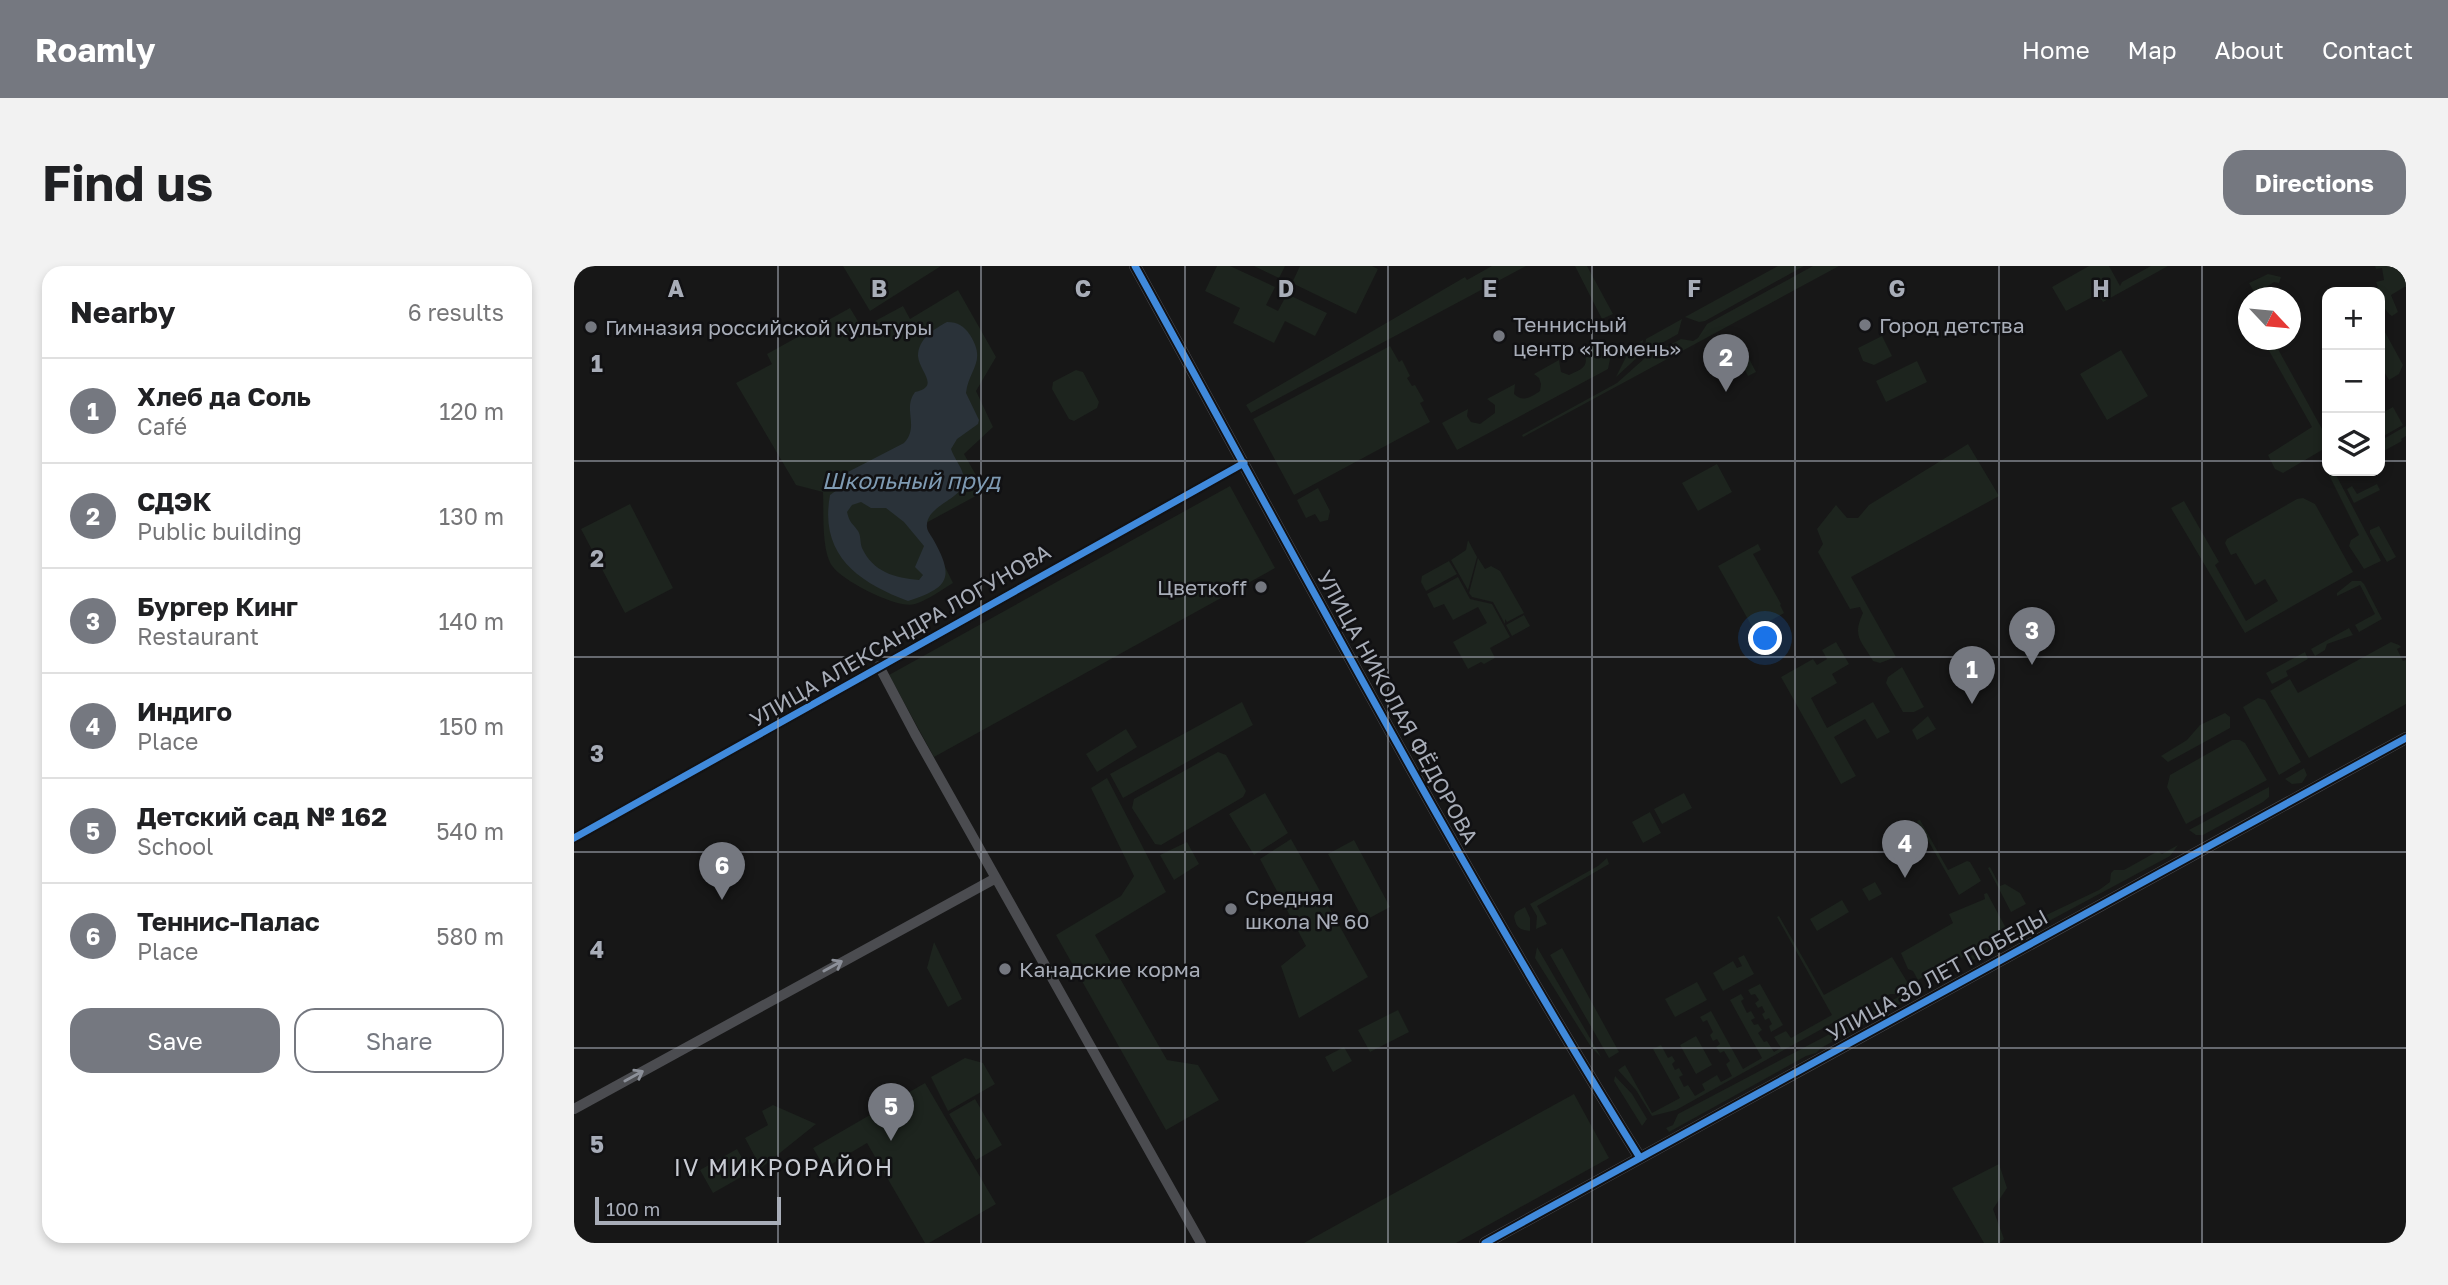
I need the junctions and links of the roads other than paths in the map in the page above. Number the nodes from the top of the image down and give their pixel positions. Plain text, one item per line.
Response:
1 (1135, 266) edge
2 (1244, 463) junction
3 (878, 666) junction
4 (2406, 738) edge
5 (574, 838) edge
6 (996, 878) junction
7 (574, 1109) edge
8 (1640, 1158) junction
9 (1200, 1243) edge
10 (1485, 1243) edge

1 - 2 street, УЛИЦА НИКОЛАЯ ФЁДОРОВА
2 - 3 street, УЛИЦА АЛЕКСАНДРА ЛОГУНОВА
2 - 8 street, УЛИЦА НИКОЛАЯ ФЁДОРОВА
3 - 5 street, УЛИЦА АЛЕКСАНДРА ЛОГУНОВА
3 - 6 street, УЛИЦА АЛЕКСАНДРА ЛОГУНОВА
4 - 8 street, УЛИЦА 30 ЛЕТ ПОБЕДЫ
7 -> 6 street
6 - 9 street, УЛИЦА АЛЕКСАНДРА ЛОГУНОВА
8 - 10 street, УЛИЦА 30 ЛЕТ ПОБЕДЫ

